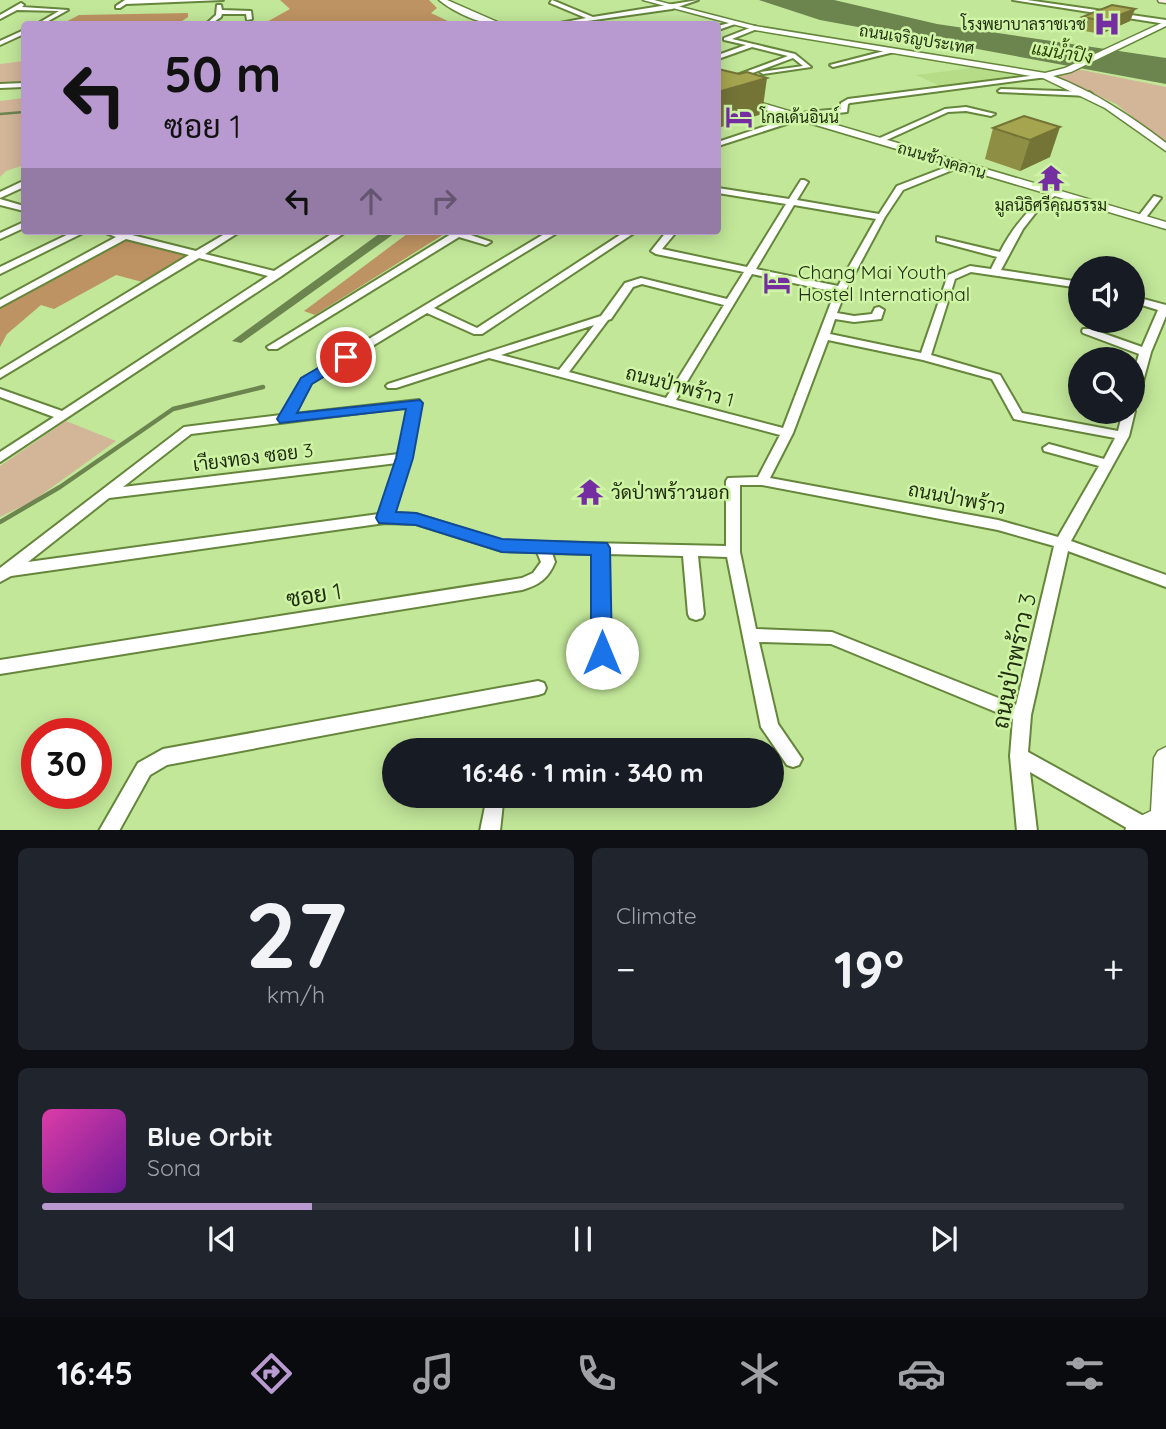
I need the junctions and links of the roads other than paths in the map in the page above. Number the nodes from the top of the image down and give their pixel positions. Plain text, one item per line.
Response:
1 (31, 0) edge
2 (221, 0) edge
3 (453, 0) edge
4 (646, 0) edge
5 (695, 0) edge
6 (1016, 0) edge
7 (442, 1) edge
8 (552, 2) dead end
9 (671, 6) junction
10 (118, 7) dead end
11 (16, 8) junction
12 (219, 12) junction
13 (559, 15) dead end
14 (0, 17) edge
15 (249, 19) dead end
16 (593, 19) junction
17 (45, 21) edge
18 (212, 21) edge
19 (490, 21) edge
20 (573, 21) edge
21 (581, 21) edge
22 (1166, 22) edge
23 (735, 23) junction
24 (721, 27) edge
25 (755, 28) junction
26 (21, 34) edge
27 (0, 36) edge
28 (16, 36) junction
29 (0, 43) edge
30 (752, 45) junction
31 (892, 51) junction
32 (793, 55) junction
33 (721, 56) edge
34 (833, 65) dead end
35 (741, 75) junction
36 (1045, 76) junction
37 (721, 83) edge
38 (21, 85) edge
39 (0, 86) edge
40 (1001, 91) dead end
41 (721, 94) edge
42 (1090, 94) junction
43 (990, 114) dead end
44 (799, 117) junction
45 (877, 141) junction
46 (721, 143) edge
47 (1166, 148) edge
48 (957, 165) junction
49 (804, 182) dead end
50 (21, 185) edge
51 (721, 190) edge
52 (1054, 193) junction
53 (0, 195) edge
54 (1157, 198) dead end
55 (0, 202) edge
56 (790, 202) junction
57 (21, 207) edge
58 (880, 217) junction
59 (1141, 218) junction
60 (21, 226) edge
61 (1166, 226) edge
62 (59, 235) edge
63 (74, 235) edge
64 (126, 235) edge
65 (137, 235) edge
66 (229, 235) edge
67 (336, 235) edge
68 (455, 235) edge
69 (468, 235) edge
70 (548, 235) edge
71 (626, 235) edge
72 (669, 235) edge
73 (0, 236) edge
74 (940, 239) dead end
75 (486, 242) dead end
76 (199, 253) junction
77 (1002, 255) junction
78 (0, 264) edge
79 (749, 270) junction
80 (0, 271) edge
81 (995, 272) junction
82 (277, 275) junction
83 (1068, 283) edge
84 (841, 290) junction
85 (730, 303) junction
86 (1145, 303) edge
87 (0, 304) edge
88 (425, 308) junction
89 (1165, 308) edge
90 (879, 310) dead end
91 (832, 315) junction
92 (607, 317) junction
93 (1093, 333) edge
94 (824, 336) junction
95 (273, 347) dead end
96 (1131, 347) edge
97 (1145, 352) edge
98 (489, 355) junction
99 (925, 357) junction
100 (563, 373) junction
101 (0, 375) edge
102 (392, 386) dead end
103 (0, 393) edge
104 (670, 401) junction
105 (63, 416) junction
106 (285, 419) junction
107 (1126, 424) edge
108 (787, 433) junction
109 (1123, 436) junction
110 (1049, 448) dead end
111 (0, 458) edge
112 (405, 458) junction
113 (1107, 464) junction
114 (762, 481) junction
115 (106, 494) junction
116 (385, 518) junction
117 (1062, 542) junction
118 (542, 546) junction
119 (600, 548) junction
120 (690, 551) junction
121 (733, 552) junction
122 (5, 573) edge
123 (1166, 581) edge
124 (0, 585) edge
125 (696, 614) dead end
126 (748, 635) junction
127 (602, 653) dead end
128 (0, 667) edge
129 (538, 688) dead end
130 (1022, 715) junction
131 (1019, 756) junction
132 (1166, 758) edge
133 (793, 759) dead end
134 (493, 808) edge
135 (1151, 827) edge
136 (109, 830) edge
137 (490, 830) edge
138 (1027, 830) edge

1 - 11 street
2 - 10 street
2 - 12 street
3 - 7 street
4 - 9 street, ถนนเจริญประเทศ
5 - 9 street
6 - 22 street
7 - 19 street
8 - 16 street
9 - 16 street
9 - 23 street, ถนนเจริญประเทศ
11 - 14 street
11 - 17 street
12 - 15 street
12 - 18 street
13 - 20 street
16 - 21 street
22 - 36 street
23 - 24 street
23 - 25 street, ถนนเจริญประเทศ
25 - 30 street
25 - 31 street, ถนนเจริญประเทศ
26 - 28 street
27 - 28 street
28 - 29 street
30 - 32 street
30 - 33 street
31 - 34 street
31 - 36 street, ถนนเจริญประเทศ
32 - 35 street
32 - 35 street
35 - 37 street
36 - 42 street, ถนนเจริญประเทศ
36 - 44 street
38 - 39 street
40 - 42 street
41 - 44 street, ถนนช้างคลาน
42 - 47 street, ถนนเจริญประเทศ
43 - 45 street
44 - 45 street, ถนนช้างคลาน
44 - 46 street
45 - 48 street, ถนนช้างคลาน
48 - 52 street, ถนนช้างคลาน
48 - 58 street
49 - 56 street
50 - 53 street
51 - 56 street
52 - 59 street, ถนนช้างคลาน
52 - 77 street
54 - 59 street
55 - 57 street
56 - 58 street
56 - 79 street
58 - 84 street
59 - 61 street, ถนนช้างคลาน
60 - 73 street
62 - 78 street
63 - 80 street
64 - 87 street
65 - 76 street
66 - 76 street
67 - 82 street
68 - 95 street
69 - 75 street
70 - 88 street
71 - 88 street
72 - 79 street
74 - 77 street
76 - 82 street
76 - 101 street
77 - 81 street
79 - 84 street
79 - 85 street
81 - 83 street
81 - 99 street
82 - 105 street
84 - 91 street
85 - 92 street
85 - 104 street
86 - 89 street
88 - 106 street
89 - 97 street
90 - 91 street
91 - 94 street
92 - 98 street
92 - 100 street
93 - 96 street
94 - 99 street
94 - 108 street
98 - 100 street, ถนนป่าพร้าว 1
98 - 102 street
99 - 109 street
100 - 104 street, ถนนป่าพร้าว 1
103 - 105 street
104 - 108 street, ถนนป่าพร้าว 1
105 - 111 street
106 - 112 street
106 - 115 street
107 - 109 street, ถนนป่าพร้าว 3
108 - 114 street
109 - 113 street, ถนนป่าพร้าว 3
110 - 113 street
112 - 115 street, เาียงทอง ซอย 3
112 - 116 street
113 - 117 street, ถนนป่าพร้าว 3
114 - 117 street, ถนนป่าพร้าว
114 - 121 street, ถนนป่าพร้าว
115 - 122 street
116 - 118 street
116 - 122 street
117 - 123 street, ถนนป่าพร้าว
117 - 130 street, ถนนป่าพร้าว 3
118 - 119 street
118 - 128 street, ซอย 1
119 - 120 street
119 - 127 street
120 - 121 street
120 - 125 street
121 - 126 street
122 - 124 street
126 - 130 street
126 - 133 street
129 - 136 street
130 - 131 street, ถนนป่าพร้าว 3
131 - 135 street
131 - 138 street, ถนนป่าพร้าว 3
132 - 135 street
134 - 137 street

